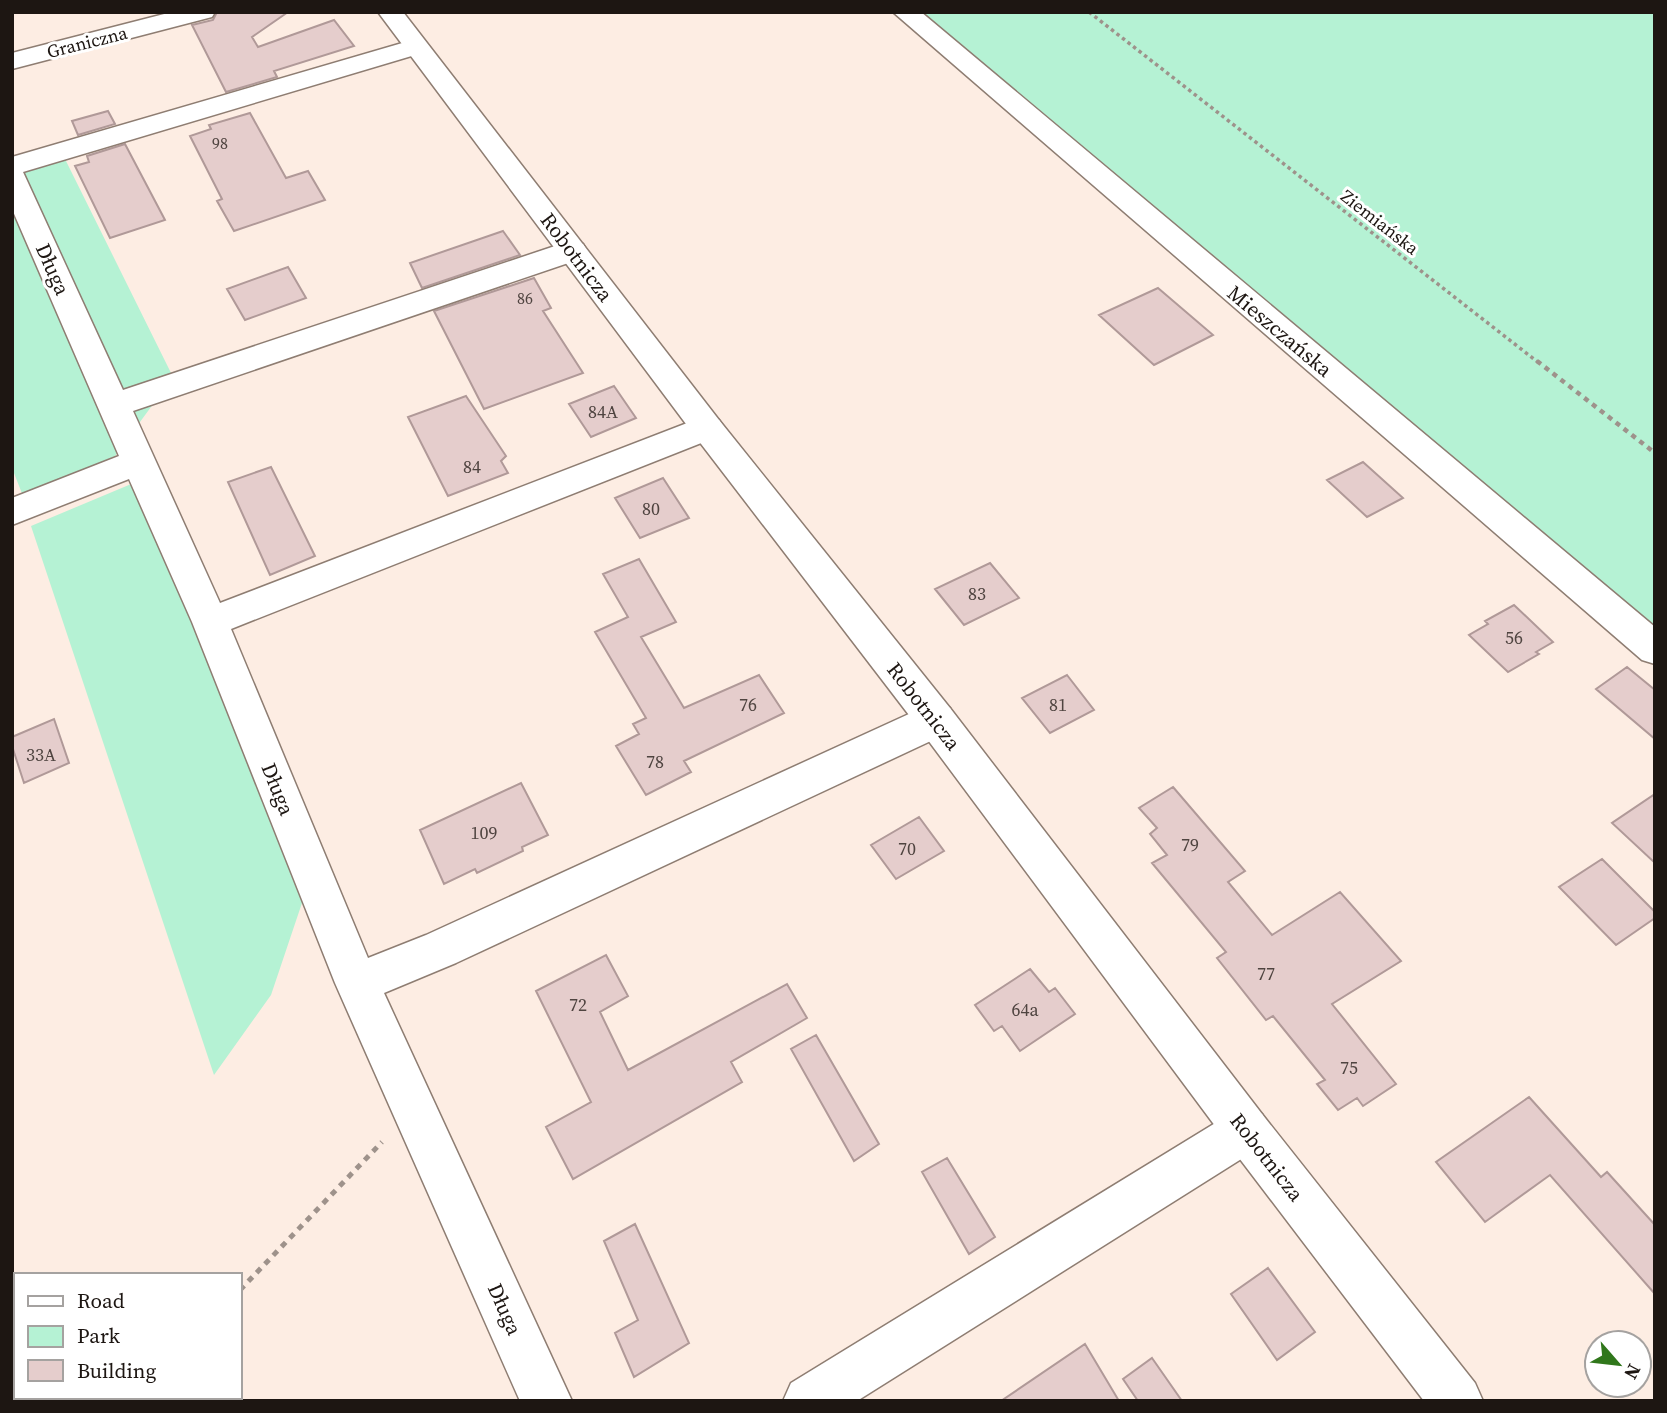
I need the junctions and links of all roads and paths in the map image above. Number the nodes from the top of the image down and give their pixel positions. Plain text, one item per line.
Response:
1 (203, 12) edge
2 (390, 12) edge
3 (905, 12) edge
4 (1089, 12) edge
5 (416, 47) junction
6 (12, 61) edge
7 (12, 166) edge
8 (12, 176) edge
9 (572, 251) junction
10 (113, 406) junction
11 (707, 428) junction
12 (1655, 453) edge
13 (140, 461) junction
14 (12, 512) edge
15 (210, 622) junction
16 (1655, 649) edge
17 (936, 720) junction
18 (357, 983) junction
19 (414, 1108) junction
20 (1246, 1130) junction
21 (242, 1288) edge
22 (547, 1401) edge
23 (809, 1401) edge
24 (1457, 1401) edge

1 - 6 street, Graniczna
2 - 5 street, Robotnicza
3 - 16 street, Mieszczańska
4 - 12 path, Ziemiańska
5 - 7 street
5 - 9 street, Robotnicza
8 - 10 street, Długa
9 - 10 street
9 - 11 street, Robotnicza
10 - 13 street, Długa
11 - 15 street
11 - 17 street, Robotnicza
13 - 14 street
13 - 15 street, Długa
15 - 18 street, Długa
17 - 18 street
17 - 20 street, Robotnicza
18 - 19 street, Długa
19 - 21 path
19 - 22 street, Długa
20 - 23 street
20 - 24 street, Robotnicza

